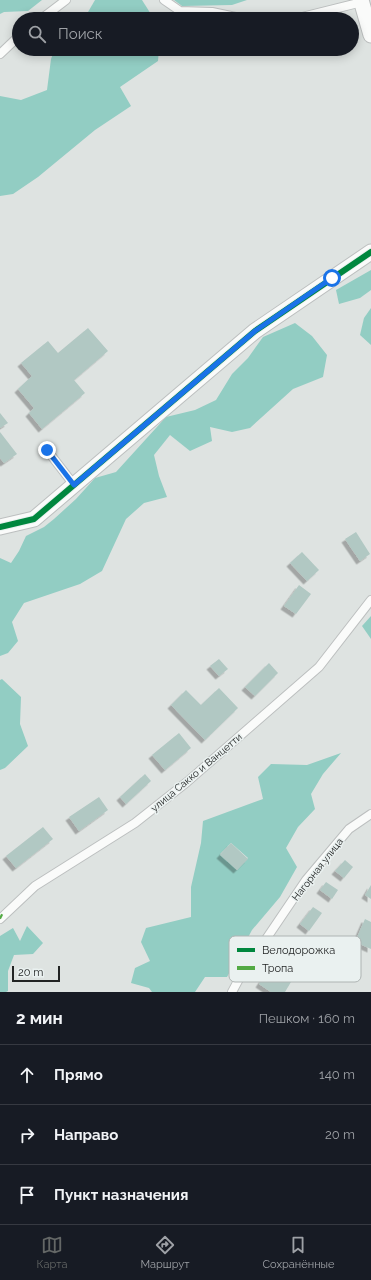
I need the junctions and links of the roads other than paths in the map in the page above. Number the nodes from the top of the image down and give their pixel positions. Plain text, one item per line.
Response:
1 (164, 0) edge
2 (63, 1) edge
3 (364, 1) edge
4 (50, 12) edge
5 (212, 12) edge
6 (321, 12) edge
7 (371, 35) edge
8 (12, 43) edge
9 (0, 54) edge
10 (371, 252) edge
11 (47, 450) dead end
12 (74, 485) junction
13 (0, 527) edge
14 (371, 600) edge
15 (371, 814) edge
16 (0, 919) edge
17 (268, 936) edge
18 (237, 982) edge
19 (232, 992) edge

1 - 5 lane
2 - 4 lane
3 - 6 lane
3 - 7 street
8 - 9 lane
10 - 12 street
11 - 12 lane
12 - 13 street
14 - 16 lane, улица Сакко и Ванцетти
15 - 17 lane, Нагорная улица
18 - 19 lane, Нагорная улица

